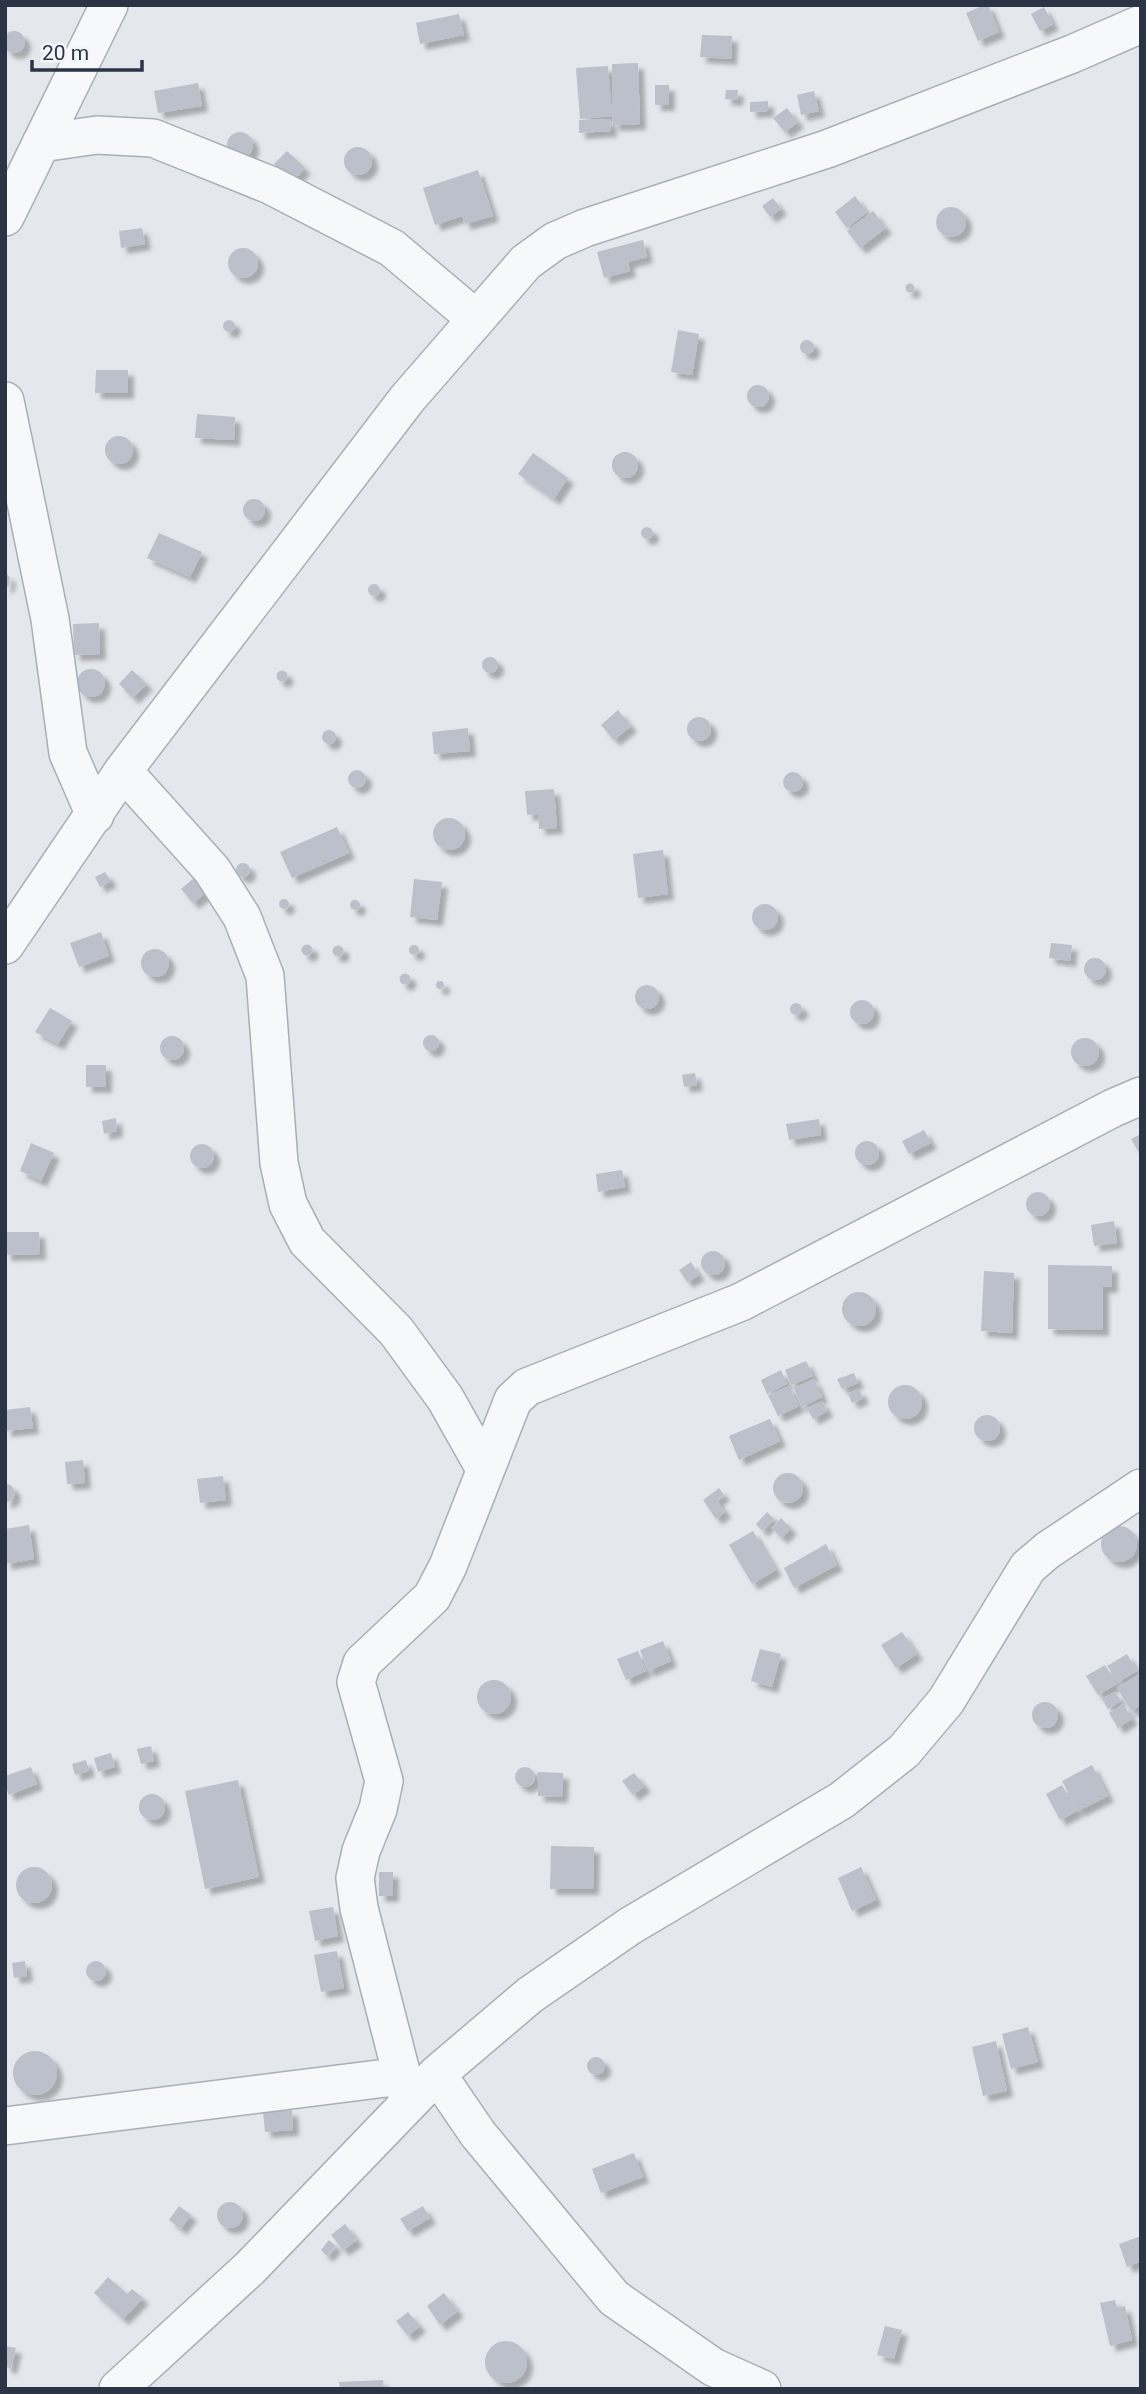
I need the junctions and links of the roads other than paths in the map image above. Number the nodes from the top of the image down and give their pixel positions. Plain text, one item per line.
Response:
1 (109, 5) edge
2 (1141, 24) edge
3 (41, 143) junction
4 (5, 217) edge
5 (476, 319) junction
6 (5, 401) edge
7 (123, 772) junction
8 (95, 815) junction
9 (5, 945) edge
10 (1141, 1096) edge
11 (485, 1469) junction
12 (1141, 1488) edge
13 (416, 2084) junction
14 (5, 2126) edge
15 (118, 2389) edge
16 (762, 2389) edge

1 - 3 street
2 - 5 street
3 - 4 street
3 - 5 street
5 - 7 street
6 - 8 street
7 - 8 street
7 - 11 street
8 - 9 street
10 - 11 street
11 - 13 street
12 - 13 street
13 - 14 street
13 - 15 street
13 - 16 street

